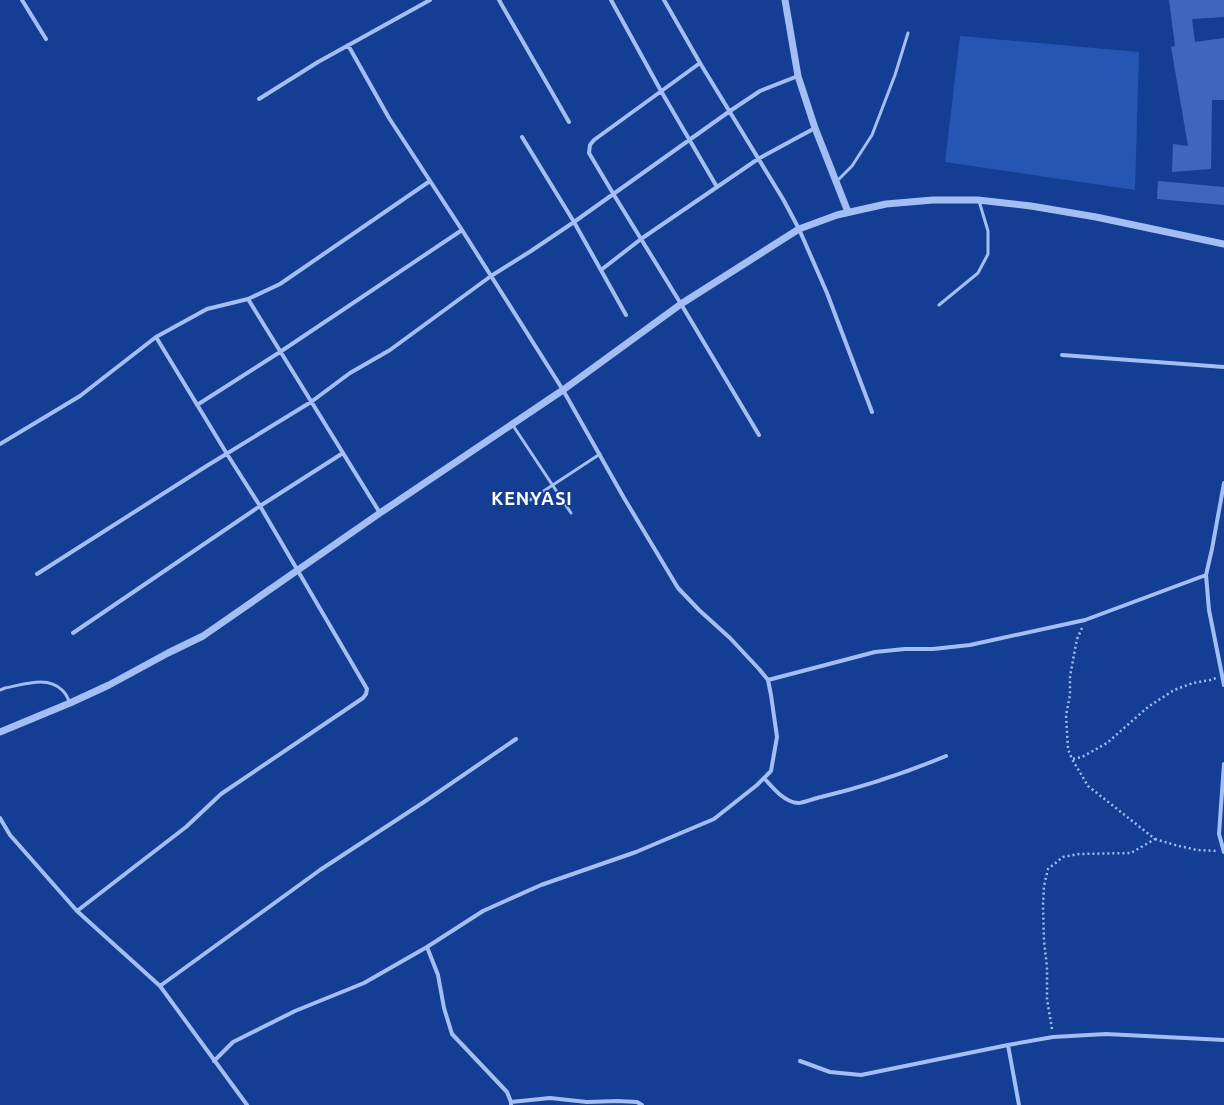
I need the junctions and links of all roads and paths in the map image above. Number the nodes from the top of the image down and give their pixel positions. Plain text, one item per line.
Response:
1 (22, 0) edge
2 (430, 0) edge
3 (499, 0) edge
4 (610, 0) edge
5 (664, 0) edge
6 (785, 0) edge
7 (908, 33) dead end
8 (46, 39) dead end
9 (348, 46) junction
10 (700, 63) junction
11 (798, 76) junction
12 (662, 91) junction
13 (259, 99) dead end
14 (730, 111) junction
15 (569, 122) dead end
16 (815, 128) junction
17 (522, 137) dead end
18 (690, 139) junction
19 (758, 159) junction
20 (430, 181) junction
21 (837, 181) junction
22 (718, 187) junction
23 (614, 195) junction
24 (978, 200) junction
25 (848, 212) junction
26 (574, 222) junction
27 (799, 229) junction
28 (462, 230) junction
29 (641, 239) junction
30 (1224, 244) edge
31 (601, 270) junction
32 (491, 276) junction
33 (248, 299) junction
34 (682, 304) junction
35 (939, 305) dead end
36 (626, 315) dead end
37 (156, 337) junction
38 (280, 352) junction
39 (1062, 355) dead end
40 (1224, 367) edge
41 (563, 390) junction
42 (311, 402) junction
43 (197, 405) junction
44 (872, 412) dead end
45 (512, 424) junction
46 (760, 434) dead end
47 (0, 444) edge
48 (343, 453) junction
49 (227, 454) junction
50 (600, 454) junction
51 (1224, 483) edge
52 (553, 485) junction
53 (530, 500) dead end
54 (260, 506) junction
55 (380, 513) junction
56 (570, 513) dead end
57 (298, 570) junction
58 (37, 574) dead end
59 (1206, 575) junction
60 (1085, 620) junction
61 (73, 633) dead end
62 (1222, 676) junction
63 (768, 680) junction
64 (1224, 685) edge
65 (0, 690) edge
66 (70, 703) junction
67 (0, 732) edge
68 (516, 740) dead end
69 (946, 756) dead end
70 (1072, 759) junction
71 (1224, 764) edge
72 (764, 778) junction
73 (0, 818) edge
74 (1155, 838) junction
75 (1223, 851) edge
76 (77, 911) junction
77 (427, 947) junction
78 (160, 986) junction
79 (1053, 1038) junction
80 (1224, 1040) edge
81 (1008, 1045) junction
82 (214, 1061) junction
83 (800, 1061) dead end
84 (511, 1104) edge
85 (247, 1105) edge
86 (642, 1105) edge
87 (1019, 1105) edge

1 - 8 street
2 - 9 street
3 - 15 street
4 - 12 street
5 - 10 street
6 - 11 street
7 - 21 lane
9 - 13 street
9 - 20 street
10 - 12 street
10 - 14 street
11 - 14 street
11 - 16 street
12 - 18 street
12 - 23 street
14 - 18 street
14 - 19 street
16 - 19 street
16 - 21 street
17 - 26 street
18 - 22 street
18 - 23 street
19 - 22 street
19 - 27 street
20 - 28 street
20 - 33 street
21 - 25 street
22 - 29 street
23 - 26 street
23 - 29 street
24 - 25 street
24 - 30 street
24 - 35 lane
25 - 27 street
26 - 31 street
26 - 32 street
27 - 34 street
27 - 44 street
28 - 32 street
28 - 38 street
29 - 31 street
29 - 34 street
31 - 36 street
32 - 41 street
32 - 42 street
33 - 37 street
33 - 38 street
34 - 41 street
34 - 46 street
37 - 43 street
37 - 47 street
38 - 42 street
38 - 43 street
39 - 40 street
41 - 45 street
41 - 50 street
42 - 48 street
42 - 49 street
43 - 49 street
45 - 52 lane
45 - 55 street
48 - 54 street
48 - 55 street
49 - 54 street
49 - 58 street
50 - 52 lane
50 - 63 street
51 - 59 street
52 - 53 lane
52 - 56 lane
54 - 57 street
54 - 61 street
55 - 57 street
57 - 66 street
57 - 76 street
59 - 60 street
59 - 62 street
60 - 63 street
60 - 70 path
62 - 64 street
62 - 70 path
63 - 72 street
65 - 66 lane
66 - 67 street
68 - 78 street
69 - 72 street
70 - 74 path
71 - 75 street
72 - 77 street
73 - 76 street
74 - 75 path
74 - 79 path
76 - 78 street
77 - 82 street
77 - 84 street
78 - 82 street
79 - 80 street
79 - 81 street
81 - 83 street
81 - 87 street
82 - 85 street
84 - 86 street

